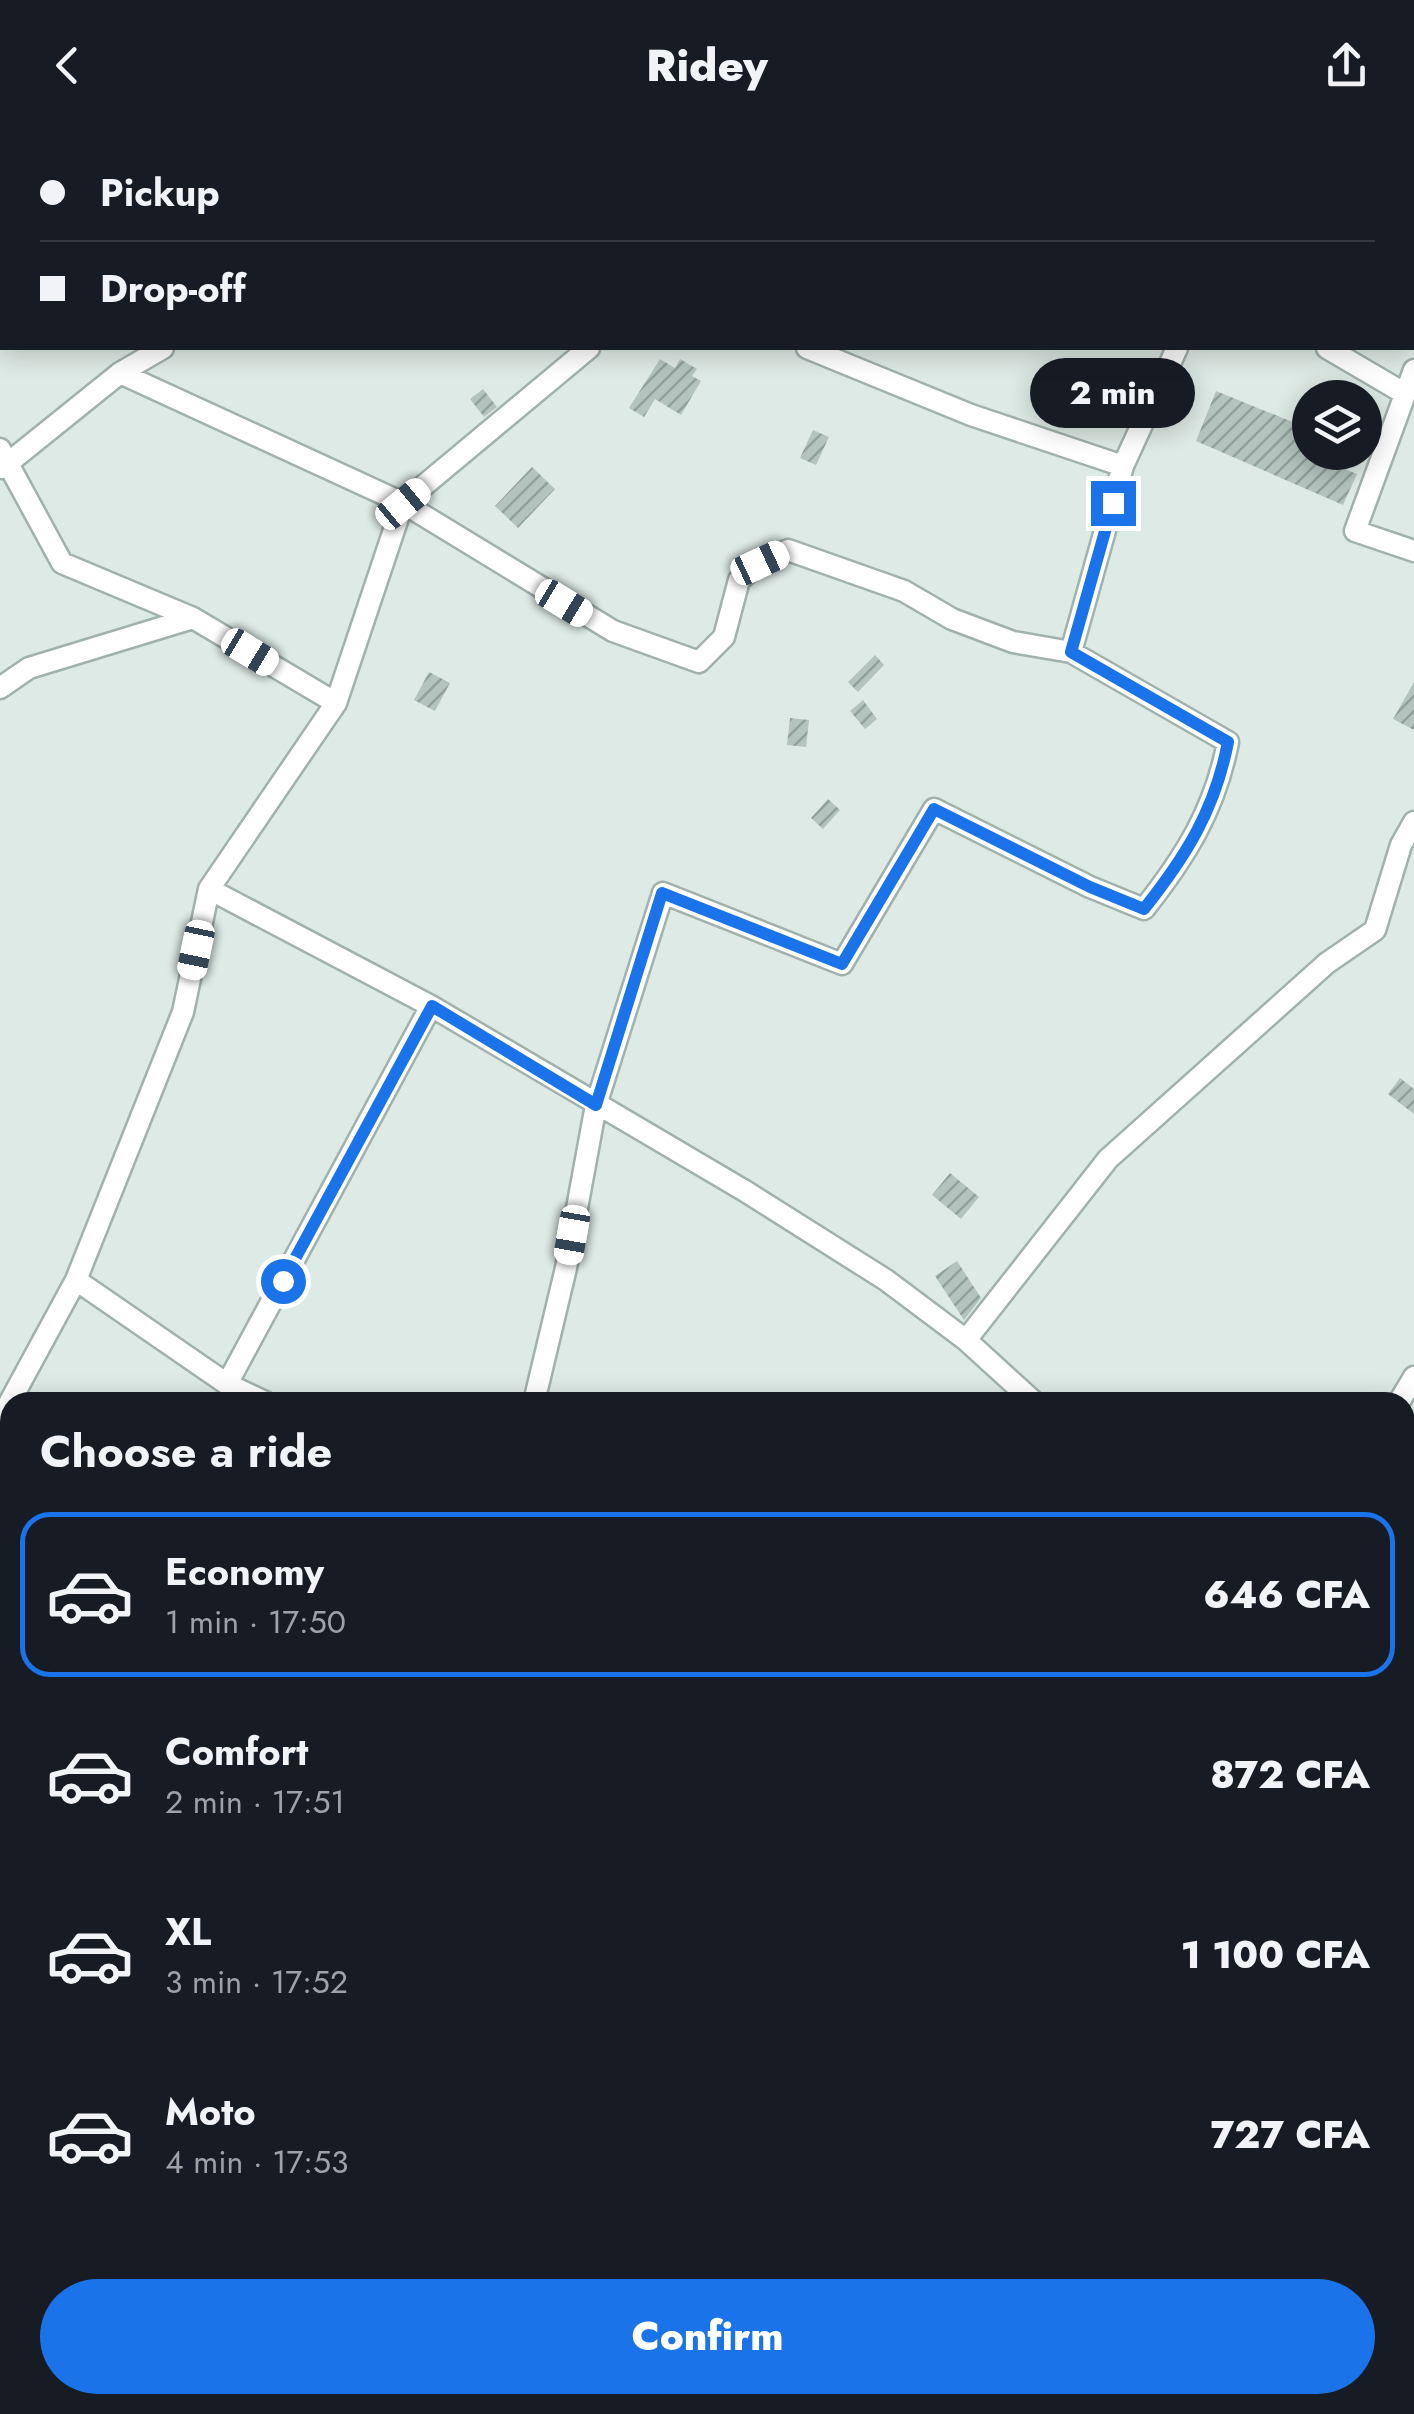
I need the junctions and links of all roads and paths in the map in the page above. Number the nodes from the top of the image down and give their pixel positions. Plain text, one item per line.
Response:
1 (161, 350) edge
2 (587, 350) edge
3 (811, 350) edge
4 (1176, 350) edge
5 (1329, 350) edge
6 (1414, 370) edge
7 (120, 374) junction
8 (1402, 392) junction
9 (3, 460) edge
10 (1123, 466) junction
11 (403, 504) junction
12 (1414, 551) edge
13 (192, 618) junction
14 (1071, 652) junction
15 (0, 688) edge
16 (336, 703) junction
17 (1414, 822) edge
18 (210, 889) junction
19 (432, 1006) junction
20 (596, 1105) junction
21 (76, 1280) junction
22 (966, 1340) junction
23 (0, 1371) edge
24 (21, 1380) junction
25 (227, 1384) junction
26 (15, 1392) edge
27 (243, 1392) edge
28 (536, 1392) edge
29 (1023, 1392) edge

1 - 7 street
2 - 11 street
3 - 10 street
4 - 10 street
5 - 8 street
6 - 8 street
7 - 9 street
7 - 11 street
8 - 12 street
9 - 13 street
10 - 14 street
11 - 14 street
11 - 16 street
13 - 15 street
13 - 16 street
14 - 20 street
16 - 18 street
17 - 22 street
18 - 19 street
18 - 21 street
19 - 20 street
19 - 25 street
20 - 22 street
20 - 28 street
21 - 24 street
21 - 25 street
22 - 29 street
23 - 24 street
24 - 26 street
25 - 27 street

